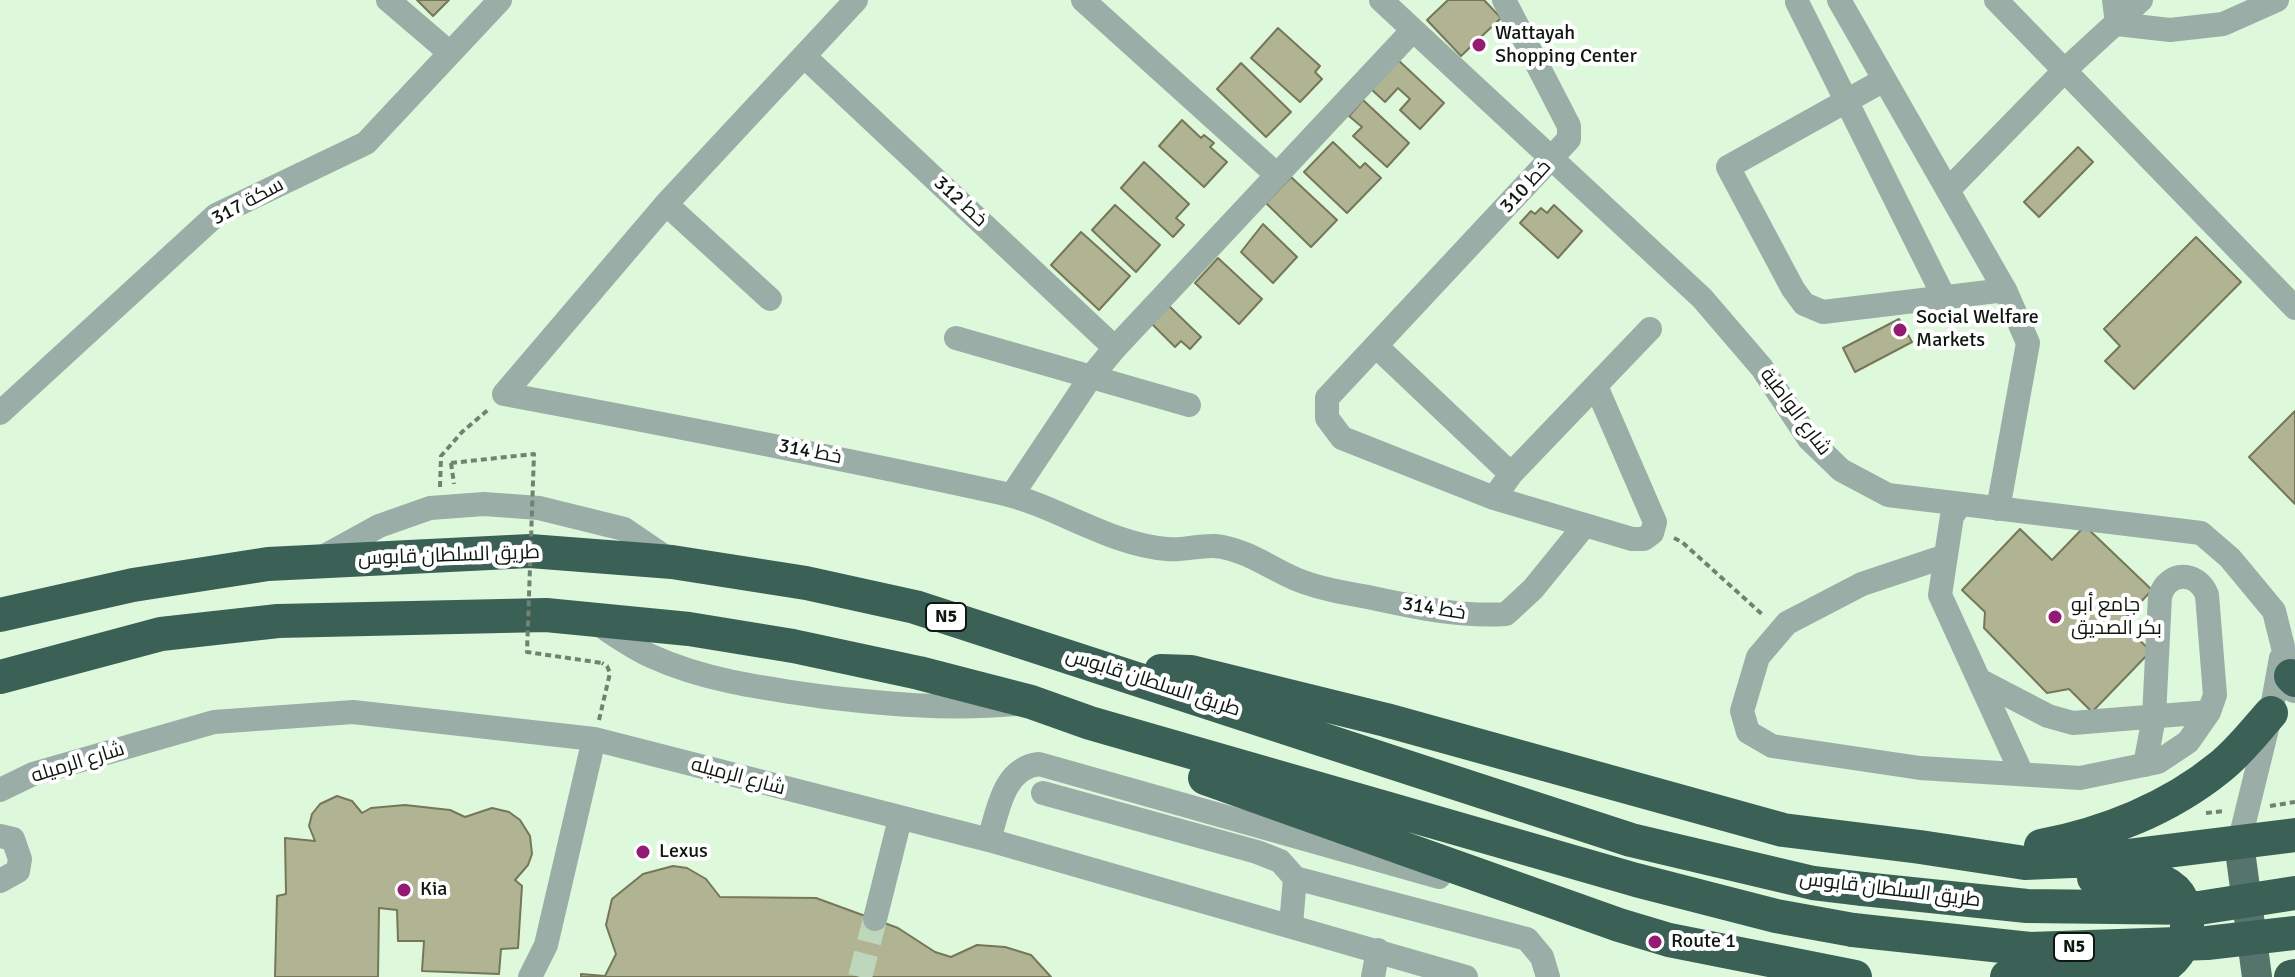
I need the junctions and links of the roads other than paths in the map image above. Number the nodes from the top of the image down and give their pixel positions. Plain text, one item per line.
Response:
1 (388, 0) edge
2 (500, 0) edge
3 (856, 0) edge
4 (1083, 0) edge
5 (1381, 0) edge
6 (1504, 0) edge
7 (1839, 0) edge
8 (1996, 0) edge
9 (2141, 0) edge
10 (2277, 0) edge
11 (1797, 2) edge
12 (2116, 12) edge
13 (1413, 30) junction
14 (450, 53) junction
15 (804, 56) junction
16 (2066, 69) junction
17 (1884, 80) junction
18 (1846, 100) junction
19 (1553, 159) junction
20 (1277, 175) junction
21 (1948, 190) junction
22 (666, 204) junction
23 (2005, 290) junction
24 (1944, 297) junction
25 (770, 299) dead end
26 (2295, 308) edge
27 (1650, 329) dead end
28 (956, 338) dead end
29 (1376, 346) junction
30 (1115, 348) junction
31 (1090, 378) junction
32 (1596, 386) junction
33 (1189, 405) dead end
34 (0, 413) edge
35 (1511, 474) junction
36 (1012, 495) junction
37 (1494, 498) junction
38 (1952, 507) junction
39 (1998, 509) junction
40 (1585, 525) junction
41 (1946, 556) junction
42 (314, 562) junction
43 (672, 562) junction
44 (0, 615) edge
45 (589, 619) junction
46 (1117, 671) junction
47 (0, 677) edge
48 (1979, 680) junction
49 (2287, 682) edge
50 (1031, 702) junction
51 (2209, 712) junction
52 (2154, 717) junction
53 (1090, 723) junction
54 (594, 739) junction
55 (2145, 765) junction
56 (2022, 774) junction
57 (0, 790) edge
58 (1043, 793) dead end
59 (900, 819) junction
60 (2295, 835) edge
61 (0, 836) edge
62 (989, 840) junction
63 (2239, 843) junction
64 (1965, 854) junction
65 (2025, 863) junction
66 (1295, 878) junction
67 (0, 881) edge
68 (2295, 893) edge
69 (875, 919) tunnel mouth
70 (1291, 925) junction
71 (1619, 925) junction
72 (2295, 933) edge
73 (1378, 950) junction
74 (1432, 972) edge
75 (1847, 976) edge
76 (530, 977) edge
77 (1373, 977) edge
78 (1466, 977) edge
79 (1548, 977) edge
80 (2007, 977) edge
81 (2257, 977) edge

1 - 14 street
2 - 14 street, سكة 317
3 - 15 street
4 - 20 street
5 - 13 street, شارع الواطية
6 - 19 street, خط 310
7 - 17 street
8 - 16 street
9 - 12 street
10 - 12 street
11 - 18 street
12 - 16 street
13 - 19 street, شارع الواطية
13 - 20 street
14 - 34 street, سكة 317
15 - 22 street
15 - 30 street, خط 312
16 - 21 street
16 - 26 street
17 - 18 street
17 - 21 street
18 - 24 street
18 - 24 street
19 - 29 street, خط 310
19 - 38 street, شارع الواطية
20 - 30 street
21 - 23 street
22 - 25 street
22 - 36 street, خط 314
23 - 24 street
23 - 39 street
27 - 32 street
28 - 31 street
29 - 35 street
29 - 37 street, خط 310
30 - 31 street
31 - 33 street
31 - 36 street
32 - 35 street
32 - 40 street
35 - 37 street
36 - 40 street, خط 314
37 - 40 street
38 - 39 street, شارع الواطية
38 - 41 street
39 - 49 street, شارع الواطية
41 - 48 street
41 - 56 street
42 - 43 highway, طريق السلطان قابوس / N5
42 - 43 street
42 - 44 highway, طريق السلطان قابوس / N5
43 - 46 highway, طريق السلطان قابوس / N5
45 - 47 highway, طريق السلطان قابوس / N5
45 - 50 highway, طريق السلطان قابوس / N5
45 - 50 street
46 - 64 highway
46 - 68 highway, طريق السلطان قابوس / N5, bridge
48 - 52 street
48 - 56 street
49 - 63 street
49 - 64 highway
50 - 53 highway, طريق السلطان قابوس / N5
51 - 52 street
51 - 52 street
51 - 55 street
52 - 55 street
53 - 71 highway
53 - 72 highway, طريق السلطان قابوس / N5, bridge
54 - 57 street, شارع الرميله
54 - 59 street, شارع الرميله
54 - 76 street
55 - 56 street
58 - 66 street
59 - 62 street, شارع الرميله
59 - 69 street
60 - 63 highway
61 - 67 street
62 - 70 street, شارع الرميله
62 - 71 street
63 - 65 highway
63 - 81 main road
64 - 65 highway
65 - 80 highway
66 - 70 street
66 - 79 street
70 - 73 street, شارع الرميله
71 - 75 highway
73 - 74 street, شارع الرميله
73 - 77 street
74 - 78 street, شارع الرميله

